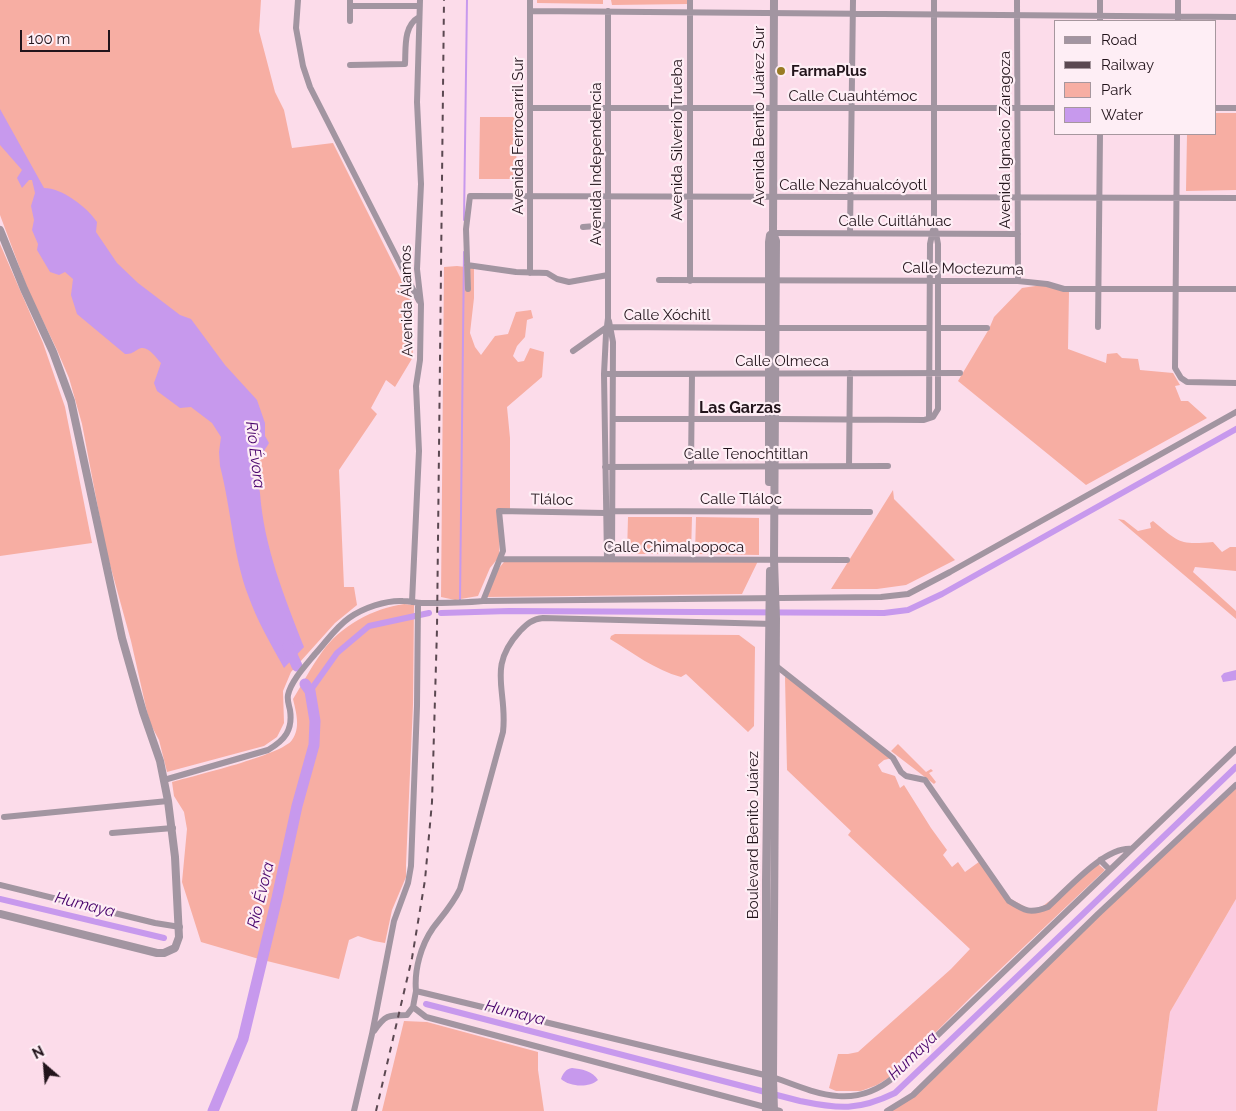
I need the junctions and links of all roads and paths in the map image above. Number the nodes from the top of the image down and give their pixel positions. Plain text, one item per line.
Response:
1 (298, 0) edge
2 (530, 0) edge
3 (690, 0) edge
4 (774, 0) edge
5 (853, 0) edge
6 (934, 0) edge
7 (1017, 0) edge
8 (1100, 0) edge
9 (1178, 0) edge
10 (350, 3) edge
11 (420, 3) edge
12 (530, 11) junction
13 (608, 11) junction
14 (690, 12) junction
15 (774, 13) junction
16 (853, 13) junction
17 (934, 14) junction
18 (1017, 15) junction
19 (419, 17) junction
20 (1236, 17) edge
21 (1100, 18) edge
22 (1178, 19) edge
23 (350, 21) dead end
24 (350, 65) dead end
25 (530, 108) junction
26 (608, 108) junction
27 (690, 108) junction
28 (1017, 108) junction
29 (1054, 108) edge
30 (1216, 108) edge
31 (1236, 108) edge
32 (773, 109) junction
33 (852, 109) junction
34 (934, 109) junction
35 (1100, 135) edge
36 (1177, 135) edge
37 (530, 197) junction
38 (608, 197) junction
39 (690, 197) junction
40 (772, 197) junction
41 (850, 197) junction
42 (934, 197) junction
43 (1018, 198) junction
44 (1099, 198) junction
45 (1176, 198) junction
46 (1236, 198) edge
47 (608, 225) junction
48 (583, 227) dead end
49 (0, 230) edge
50 (772, 233) junction
51 (850, 233) junction
52 (934, 233) junction
53 (1018, 234) junction
54 (467, 265) junction
55 (530, 273) junction
56 (608, 275) junction
57 (659, 280) dead end
58 (772, 280) junction
59 (930, 280) junction
60 (938, 280) junction
61 (690, 281) junction
62 (1018, 281) junction
63 (468, 289) dead end
64 (1098, 289) junction
65 (1175, 289) junction
66 (1236, 289) edge
67 (421, 304) junction
68 (1098, 327) dead end
69 (609, 328) junction
70 (772, 328) junction
71 (929, 328) junction
72 (938, 328) junction
73 (987, 328) dead end
74 (573, 351) dead end
75 (850, 373) junction
76 (960, 373) dead end
77 (604, 374) junction
78 (613, 374) junction
79 (692, 374) junction
80 (772, 374) junction
81 (929, 374) junction
82 (938, 374) junction
83 (1236, 383) edge
84 (1236, 412) edge
85 (930, 418) junction
86 (613, 419) junction
87 (691, 419) junction
88 (772, 419) junction
89 (849, 419) junction
90 (849, 466) junction
91 (888, 466) dead end
92 (612, 467) junction
93 (691, 467) junction
94 (772, 467) junction
95 (605, 468) junction
96 (609, 512) junction
97 (772, 512) junction
98 (870, 512) dead end
99 (501, 559) junction
100 (609, 559) junction
101 (772, 560) junction
102 (847, 560) dead end
103 (483, 600) junction
104 (773, 601) junction
105 (415, 602) junction
106 (772, 622) junction
107 (775, 665) junction
108 (1236, 749) edge
109 (164, 780) junction
110 (1236, 786) edge
111 (168, 801) junction
112 (4, 817) dead end
113 (173, 828) junction
114 (112, 833) dead end
115 (1132, 849) junction
116 (1100, 860) junction
117 (1110, 870) junction
118 (0, 886) edge
119 (0, 914) edge
120 (180, 927) junction
121 (416, 991) junction
122 (413, 1008) junction
123 (406, 1015) junction
124 (426, 1017) junction
125 (372, 1034) junction
126 (769, 1081) junction
127 (771, 1109) edge
128 (354, 1111) edge
129 (887, 1111) edge

1 - 67 street
2 - 12 street, Avenida Ferrocarril Sur
3 - 14 street, Avenida Silverio Trueba
4 - 15 street, Avenida Benito Juárez Sur
5 - 16 street
6 - 17 street
7 - 18 street, Avenida Ignacio Zaragoza
8 - 21 street
9 - 22 street
10 - 11 street
10 - 23 street
11 - 19 street, Avenida Álamos
12 - 13 street
12 - 25 street, Avenida Ferrocarril Sur
13 - 14 street
13 - 26 street, Avenida Independencia
14 - 15 street
14 - 27 street, Avenida Silverio Trueba
15 - 16 street
15 - 32 street, Avenida Benito Juárez Sur
16 - 17 street
16 - 33 street
17 - 18 street
17 - 34 street
18 - 21 street
18 - 28 street, Avenida Ignacio Zaragoza
19 - 24 street
19 - 67 street, Avenida Álamos
20 - 22 street
21 - 22 street
25 - 26 street, Calle Cuauhtémoc
25 - 37 street, Avenida Ferrocarril Sur
26 - 27 street, Calle Cuauhtémoc
26 - 38 street, Avenida Independencia
27 - 32 street, Calle Cuauhtémoc
27 - 39 street, Avenida Silverio Trueba
28 - 29 street, Calle Cuauhtémoc
28 - 34 street, Calle Cuauhtémoc
28 - 43 street, Avenida Ignacio Zaragoza
30 - 31 street
32 - 33 street, Calle Cuauhtémoc
32 - 40 street, Avenida Benito Juárez Sur
33 - 34 street, Calle Cuauhtémoc
33 - 41 street
34 - 42 street
35 - 44 street
36 - 45 street
37 - 38 street, Calle Nezahualcóyotl
37 - 54 street, Calle Nezahualcóyotl
37 - 55 street, Avenida Ferrocarril Sur
38 - 39 street, Calle Nezahualcóyotl
38 - 47 street, Avenida Independencia
39 - 40 street, Calle Nezahualcóyotl
39 - 61 street, Avenida Silverio Trueba
40 - 41 street, Calle Nezahualcóyotl
40 - 50 street, Avenida Benito Juárez Sur
41 - 42 street, Calle Nezahualcóyotl
41 - 51 street
42 - 43 street, Calle Nezahualcóyotl
42 - 52 street
43 - 44 street, Calle Nezahualcóyotl
43 - 53 street, Avenida Ignacio Zaragoza
44 - 45 street, Calle Nezahualcóyotl
44 - 64 street
45 - 46 street, Calle Nezahualcóyotl
45 - 65 street
47 - 48 street
47 - 56 street, Avenida Independencia
49 - 109 street
50 - 51 street, Calle Cuitláhuac
50 - 58 street, Avenida Benito Juárez Sur
51 - 52 street, Calle Cuitláhuac
52 - 53 street, Calle Cuitláhuac
52 - 59 street
52 - 60 street
53 - 62 street, Avenida Ignacio Zaragoza
54 - 55 street
54 - 63 street
55 - 56 street
56 - 69 street, Avenida Independencia
57 - 61 street, Calle Moctezuma
58 - 59 street, Calle Moctezuma
58 - 61 street, Calle Moctezuma
58 - 70 street, Avenida Benito Juárez Sur
59 - 60 street, Calle Moctezuma
59 - 71 street
60 - 62 street, Calle Moctezuma
60 - 72 street
62 - 64 street, Calle Moctezuma
64 - 65 street, Calle Moctezuma
64 - 68 street
65 - 66 street, Calle Moctezuma
65 - 83 street
67 - 105 street, Avenida Álamos
69 - 70 street, Calle Xóchitl
69 - 74 street, Calle Xóchitl
69 - 77 street, Avenida Independencia
69 - 78 street, Avenida Independencia
70 - 71 street, Calle Xóchitl
70 - 80 street, Avenida Benito Juárez Sur
71 - 81 street
72 - 73 street
72 - 82 street
75 - 80 street, Calle Olmeca
75 - 81 street, Calle Olmeca
75 - 89 street
76 - 82 street, Calle Olmeca
77 - 78 street, Calle Olmeca
77 - 95 street, Avenida Independencia
78 - 79 street, Calle Olmeca
78 - 86 street, Avenida Independencia
79 - 80 street, Calle Olmeca
79 - 87 street
80 - 88 street, Boulevard Benito Juárez
81 - 82 street, Calle Olmeca
81 - 85 street
82 - 85 street
84 - 104 street
85 - 89 street
86 - 87 street
86 - 92 street, Avenida Independencia
87 - 88 street
87 - 93 street
88 - 89 street
88 - 94 street, Boulevard Benito Juárez
89 - 90 street
90 - 91 street, Calle Tenochtitlan
90 - 94 street, Calle Tenochtitlan
92 - 93 street, Calle Tenochtitlan
92 - 95 street, Calle Tenochtitlan
92 - 96 street, Avenida Independencia
93 - 94 street, Calle Tenochtitlan
94 - 97 street, Boulevard Benito Juárez
95 - 96 street, Avenida Independencia
96 - 97 street, Calle Tláloc
96 - 99 street, Tláloc
96 - 100 street, Avenida Independencia
97 - 98 street, Calle Tláloc
97 - 101 street, Boulevard Benito Juárez
99 - 100 street, Calle Chimalpopoca
99 - 103 street
100 - 101 street, Calle Chimalpopoca
101 - 102 street, Calle Chimalpopoca
101 - 104 street, Boulevard Benito Juárez
103 - 104 street
103 - 105 street
104 - 106 street, Boulevard Benito Juárez
105 - 109 street
105 - 125 street, Avenida Álamos
106 - 107 street, Boulevard Benito Juárez
106 - 121 street
106 - 126 street, Boulevard Benito Juárez
107 - 116 street
107 - 126 street, Boulevard Benito Juárez
108 - 115 street
109 - 111 street
110 - 129 street
111 - 112 street
111 - 113 street
113 - 114 street
113 - 120 street
115 - 116 street
115 - 117 street
116 - 117 street
117 - 126 street
118 - 120 street
119 - 120 street
121 - 122 street
121 - 126 street
122 - 123 street
122 - 124 street
123 - 124 street
123 - 125 street
124 - 127 street
125 - 128 street, Avenida Álamos
126 - 127 street, Boulevard Benito Juárez

